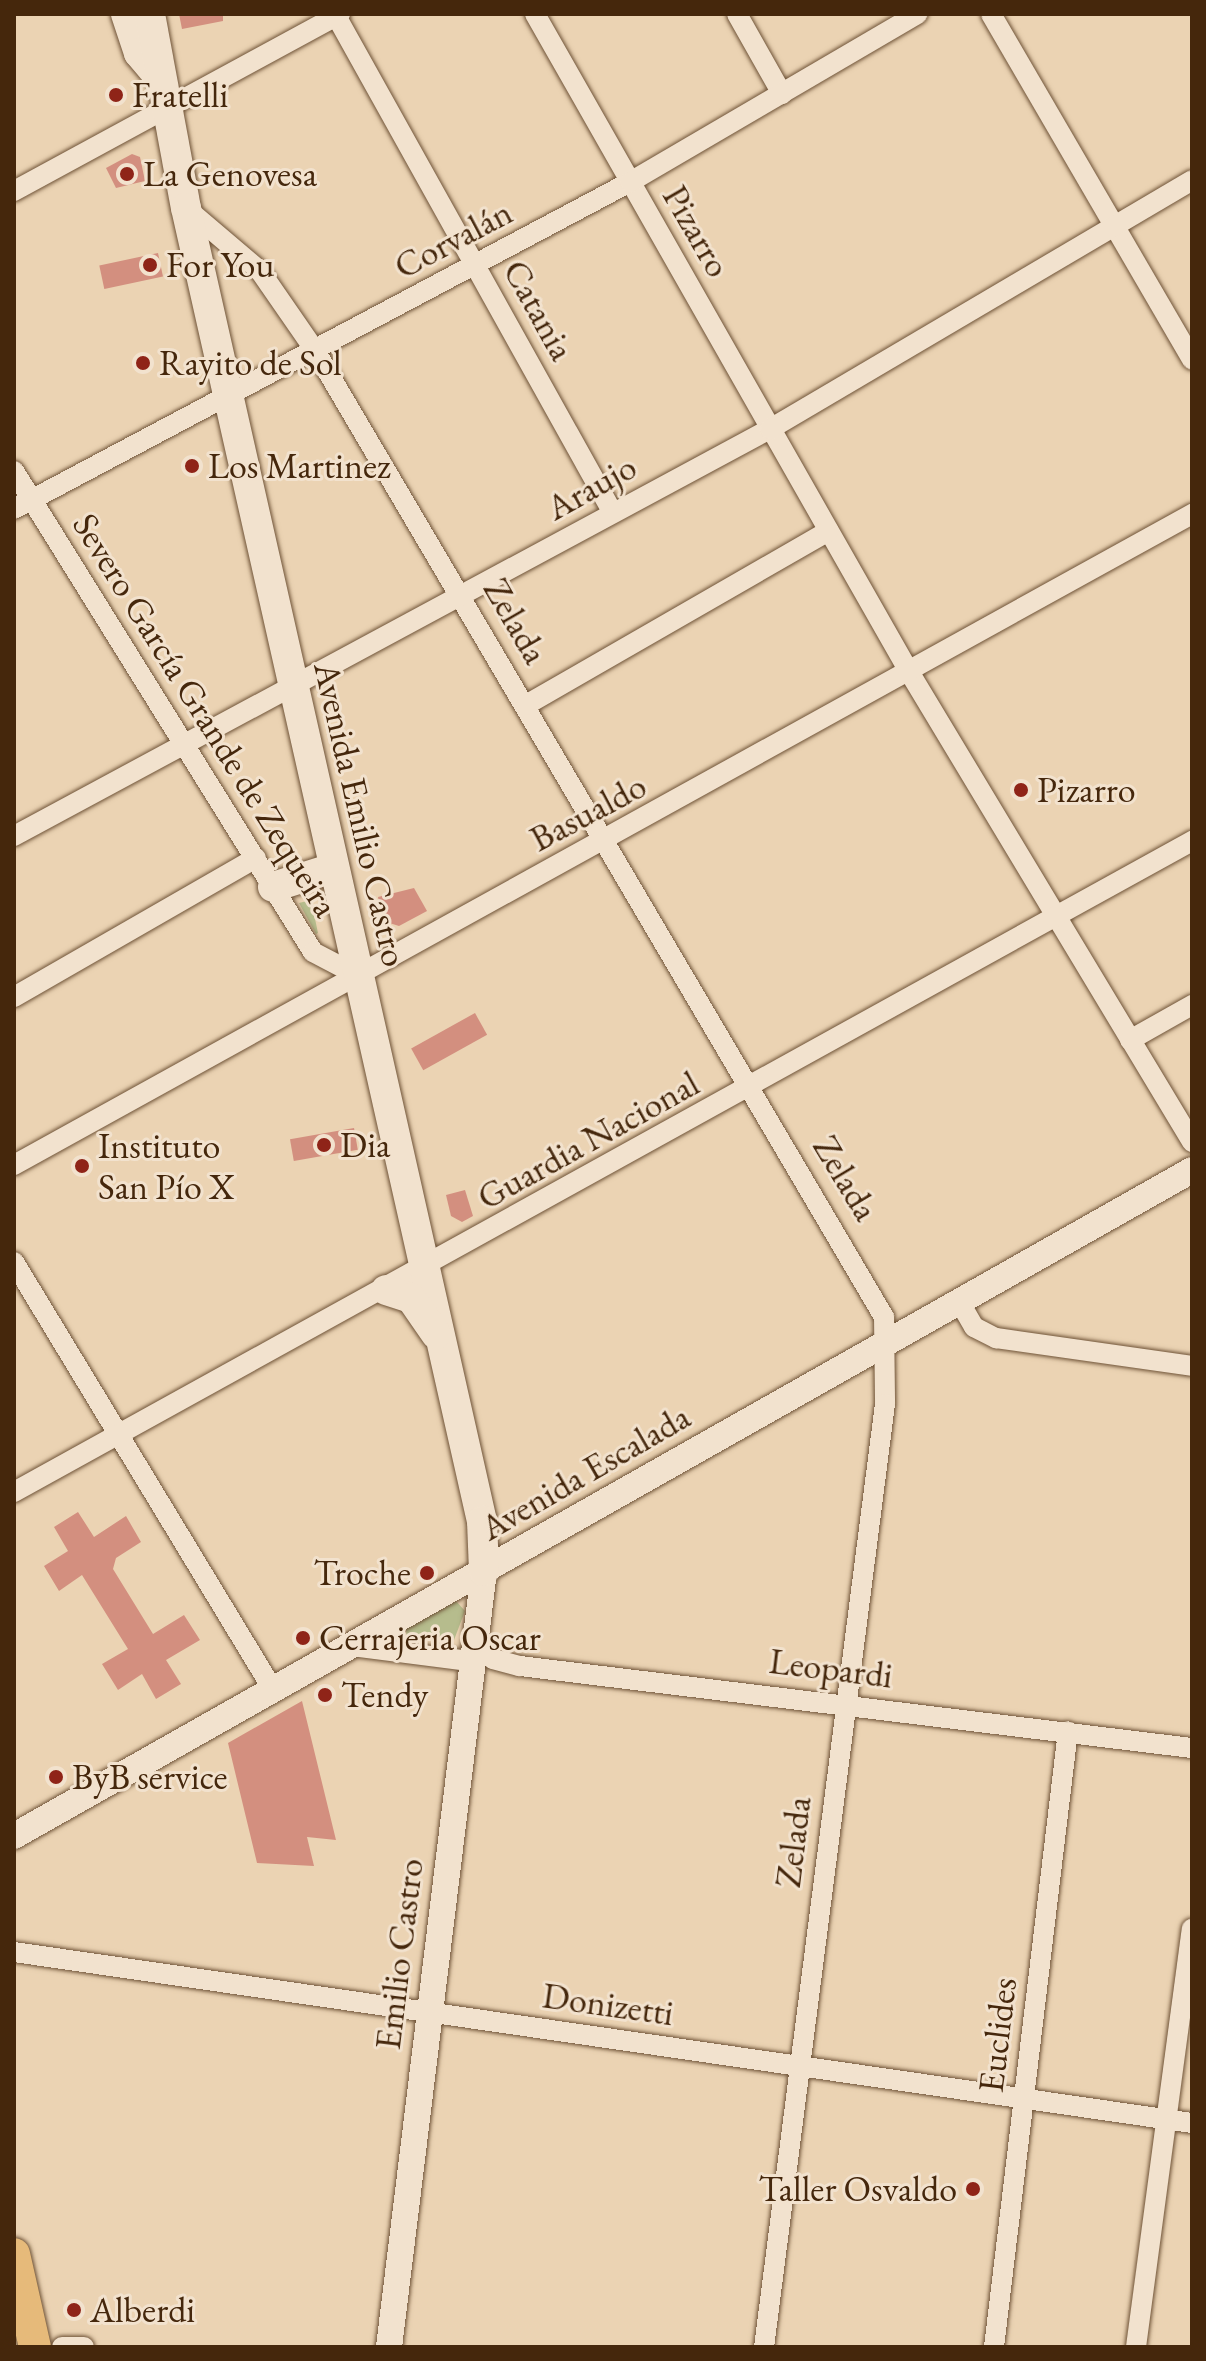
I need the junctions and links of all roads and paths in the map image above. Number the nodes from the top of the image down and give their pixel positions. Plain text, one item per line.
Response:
1 (126, 14) edge
2 (535, 14) edge
3 (737, 14) edge
4 (917, 14) edge
5 (991, 14) edge
6 (337, 15) edge
7 (148, 20) edge
8 (157, 75) junction
9 (782, 94) junction
10 (165, 109) junction
11 (1192, 180) edge
12 (630, 182) junction
13 (14, 190) edge
14 (186, 208) junction
15 (1114, 226) junction
16 (475, 265) junction
17 (316, 352) junction
18 (1192, 360) edge
19 (229, 399) junction
20 (770, 429) junction
21 (14, 471) edge
22 (23, 504) edge
23 (613, 513) junction
24 (1192, 514) edge
25 (828, 531) junction
26 (463, 597) junction
27 (911, 675) junction
28 (294, 688) junction
29 (526, 705) junction
30 (183, 741) junction
31 (14, 836) edge
32 (606, 841) junction
33 (1192, 841) edge
34 (256, 858) junction
35 (333, 868) junction
36 (273, 887) junction
37 (1055, 918) junction
38 (357, 975) junction
39 (14, 997) edge
40 (1192, 1005) edge
41 (1130, 1040) junction
42 (753, 1088) junction
43 (1192, 1142) edge
44 (14, 1165) edge
45 (1192, 1170) edge
46 (14, 1262) edge
47 (427, 1267) junction
48 (386, 1290) junction
49 (959, 1301) junction
50 (886, 1340) junction
51 (446, 1354) junction
52 (1192, 1366) edge
53 (119, 1435) junction
54 (14, 1492) edge
55 (484, 1571) junction
56 (352, 1646) junction
57 (471, 1648) junction
58 (272, 1688) junction
59 (845, 1704) junction
60 (1068, 1731) junction
61 (1192, 1748) edge
62 (14, 1836) edge
63 (1192, 1929) edge
64 (14, 1952) edge
65 (428, 2013) junction
66 (799, 2065) junction
67 (1024, 2099) junction
68 (1166, 2119) junction
69 (1192, 2123) edge
70 (14, 2254) edge
71 (35, 2347) edge
72 (62, 2347) edge
73 (84, 2347) edge
74 (389, 2347) edge
75 (764, 2347) edge
76 (994, 2347) edge
77 (1136, 2347) edge

1 - 8 main road, Avenida Emilio Castro
2 - 12 street, Pizarro
3 - 9 street
4 - 9 street, Corvalán
5 - 15 street
6 - 10 street
6 - 16 street, Catania
7 - 8 main road, Avenida Emilio Castro
8 - 10 main road, Avenida Emilio Castro
9 - 12 street, Corvalán
10 - 13 street
10 - 14 main road, Avenida Emilio Castro
11 - 15 street, Araujo
12 - 16 street, Corvalán
12 - 20 street, Pizarro
14 - 17 street, Zelada
14 - 19 main road, Avenida Emilio Castro
15 - 18 street
15 - 20 street, Araujo
16 - 17 street, Corvalán
16 - 23 street, Catania
17 - 19 street, Corvalán
17 - 26 street, Zelada
19 - 22 street, Corvalán
19 - 28 main road, Avenida Emilio Castro
20 - 23 street, Araujo
20 - 25 street, Pizarro
21 - 22 street, Severo García Grande de Zequeira
22 - 30 street, Severo García Grande de Zequeira
23 - 26 street, Araujo
24 - 27 street, Basualdo
25 - 27 street, Pizarro
25 - 29 street
26 - 28 street, Araujo
26 - 29 street, Zelada
27 - 32 street, Basualdo
27 - 37 street, Pizarro
28 - 30 street, Araujo
28 - 35 main road, Avenida Emilio Castro
29 - 32 street, Zelada
30 - 31 street, Araujo
30 - 34 street, Severo García Grande de Zequeira
32 - 38 street, Basualdo
32 - 42 street, Zelada
33 - 37 street, Guardia Nacional
34 - 36 street, Severo García Grande de Zequeira
34 - 39 street
35 - 36 main road
35 - 38 main road, Avenida Emilio Castro
36 - 38 street, Severo García Grande de Zequeira
37 - 41 street, Pizarro
37 - 42 street, Guardia Nacional
38 - 44 street, Basualdo
38 - 47 main road, Avenida Emilio Castro
40 - 41 street
41 - 43 street, Pizarro
42 - 47 street, Guardia Nacional
42 - 50 street, Zelada
45 - 49 street, Avenida Escalada
46 - 53 street
47 - 48 street, Guardia Nacional
47 - 51 main road, Avenida Emilio Castro
48 - 51 main road
48 - 53 street, Guardia Nacional
49 - 50 street, Avenida Escalada
49 - 52 street
50 - 55 street, Avenida Escalada
50 - 59 street, Zelada
51 - 55 main road, Avenida Emilio Castro
53 - 54 street, Guardia Nacional
53 - 58 street
55 - 56 street, Avenida Escalada
55 - 57 street, Emilio Castro
56 - 57 street
56 - 58 street, Avenida Escalada
57 - 59 street, Leopardi
57 - 65 street, Emilio Castro
58 - 62 street, Avenida Escalada
59 - 60 street, Leopardi
59 - 66 street, Zelada
60 - 61 street, Leopardi
60 - 67 street, Euclides
63 - 68 street
64 - 65 street, Donizetti
65 - 66 street, Donizetti
65 - 74 street, Emilio Castro
66 - 67 street, Donizetti
66 - 75 street, Zelada
67 - 68 street, Donizetti
67 - 76 street, Euclides
68 - 69 street, Donizetti
68 - 77 street
70 - 71 main road
72 - 73 street

